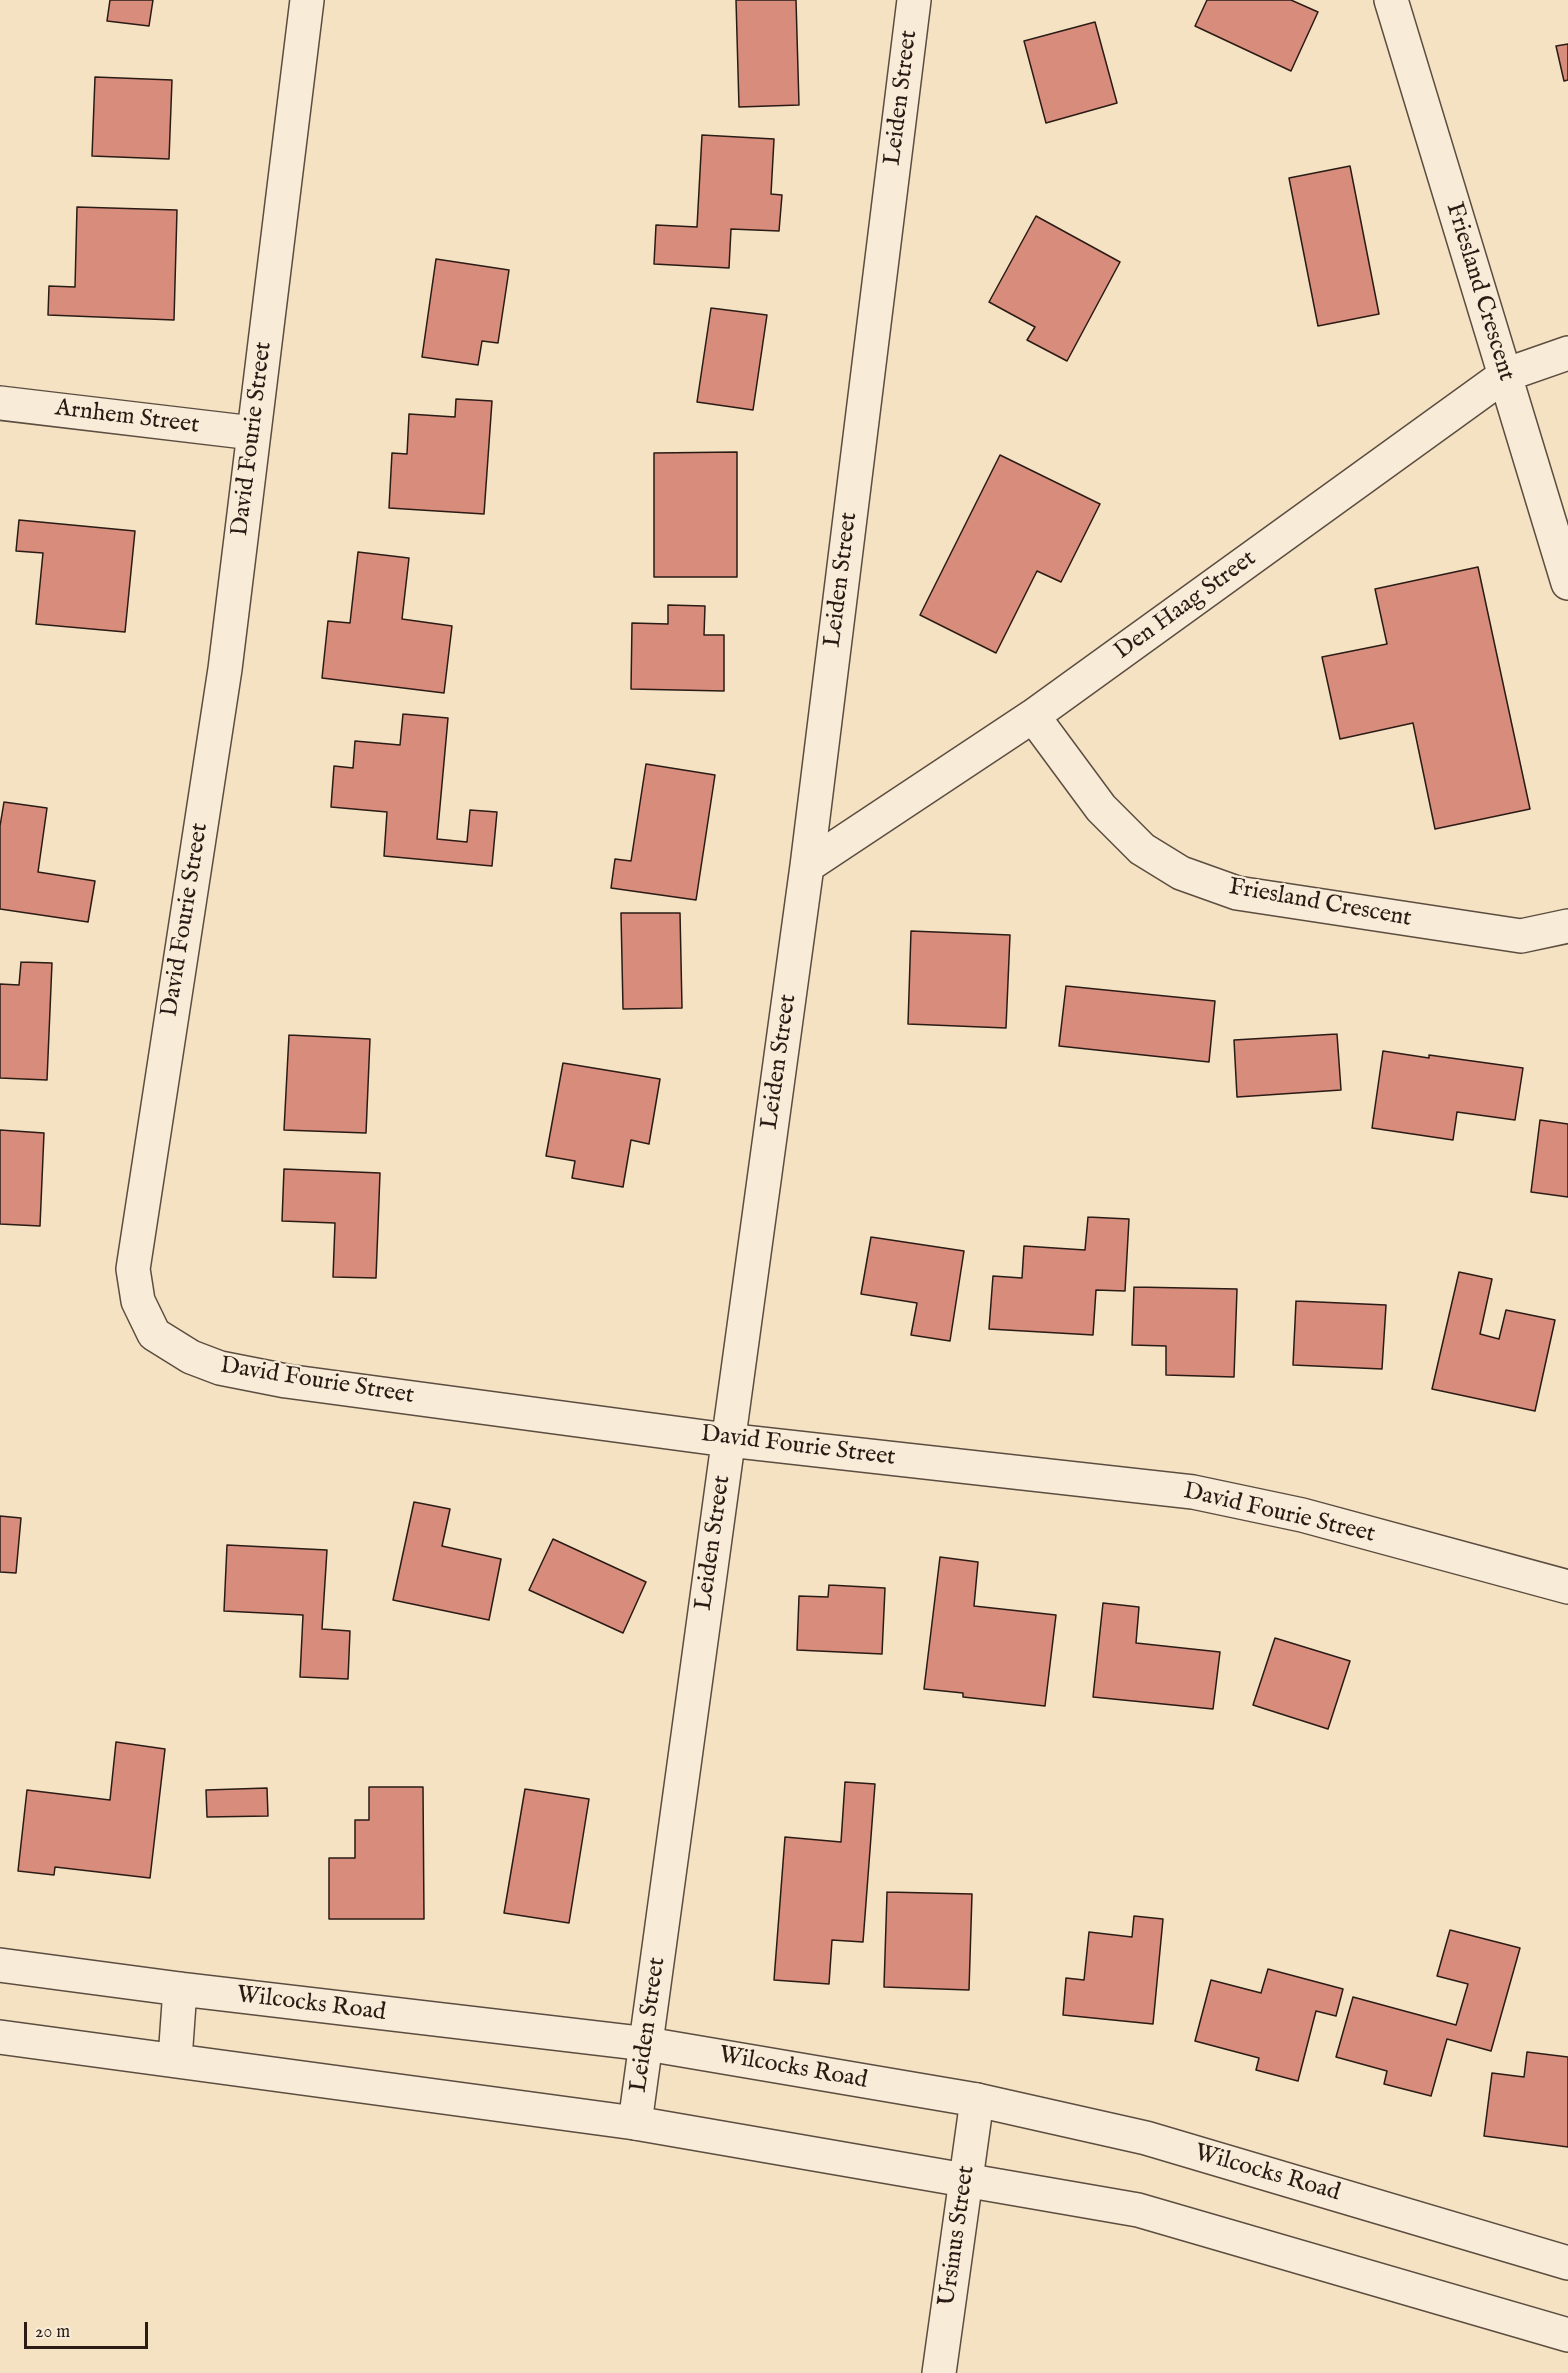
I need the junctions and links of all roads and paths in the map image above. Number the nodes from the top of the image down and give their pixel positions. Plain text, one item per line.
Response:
1 (307, 0) edge
2 (914, 0) edge
3 (1391, 0) edge
4 (1568, 353) edge
5 (1505, 375) junction
6 (0, 402) edge
7 (253, 433) junction
8 (1568, 583) edge
9 (1033, 716) junction
10 (807, 866) junction
11 (1568, 926) edge
12 (728, 1440) junction
13 (1568, 1587) edge
14 (0, 1965) edge
15 (180, 1989) junction
16 (0, 2037) edge
17 (647, 2044) junction
18 (175, 2059) junction
19 (977, 2100) junction
20 (635, 2122) junction
21 (966, 2179) junction
22 (1568, 2263) edge
23 (1568, 2335) edge
24 (939, 2373) edge

1 - 7 street, David Fourie Street
2 - 10 street, Leiden Street
3 - 5 street, Friesland Crescent
4 - 5 street, Den Haag Street
5 - 8 street, Friesland Crescent
5 - 9 street, Den Haag Street
6 - 7 street, Arnhem Street
7 - 12 street, David Fourie Street
9 - 10 street, Den Haag Street
9 - 11 street, Friesland Crescent
10 - 12 street, Leiden Street
12 - 13 street, David Fourie Street
12 - 17 street, Leiden Street
14 - 15 street, Wilcocks Road
15 - 17 street, Wilcocks Road
15 - 18 street
16 - 18 street
17 - 19 street, Wilcocks Road
17 - 20 street, Leiden Street
18 - 20 street
19 - 21 street, Ursinus Street
19 - 22 street, Wilcocks Road
20 - 21 street
21 - 23 street
21 - 24 street, Ursinus Street

